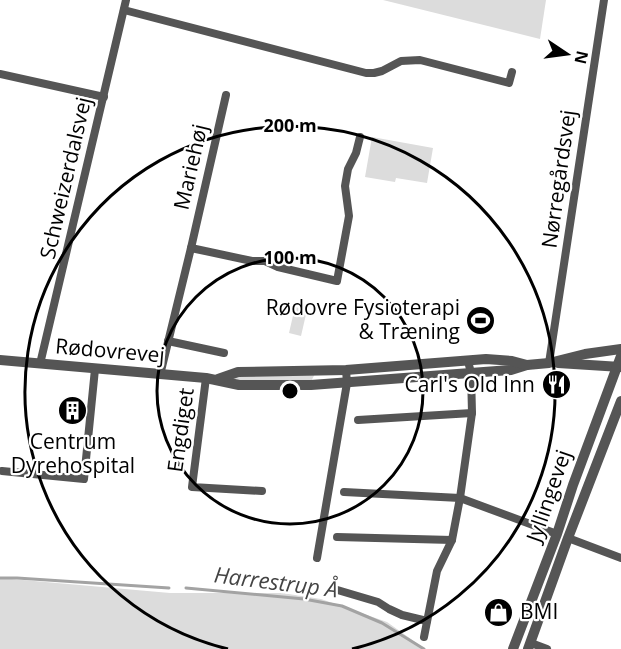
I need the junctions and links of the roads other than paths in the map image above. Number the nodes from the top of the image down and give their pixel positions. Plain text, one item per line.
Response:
1 (126, 0) edge
2 (604, 0) edge
3 (124, 10) junction
4 (512, 72) dead end
5 (0, 74) edge
6 (226, 94) dead end
7 (104, 97) junction
8 (360, 137) dead end
9 (191, 248) junction
10 (168, 341) junction
11 (621, 349) edge
12 (224, 353) dead end
13 (0, 360) edge
14 (468, 361) junction
15 (549, 363) junction
16 (620, 363) edge
17 (40, 364) junction
18 (527, 365) junction
19 (95, 369) junction
20 (346, 370) junction
21 (471, 373) junction
22 (160, 375) junction
23 (212, 379) junction
24 (347, 383) junction
25 (621, 401) edge
26 (472, 414) junction
27 (358, 420) dead end
28 (2, 471) dead end
29 (262, 491) dead end
30 (344, 492) dead end
31 (460, 498) junction
32 (563, 536) junction
33 (337, 537) dead end
34 (452, 540) junction
35 (316, 558) dead end
36 (621, 558) edge
37 (334, 589) dead end
38 (427, 621) junction
39 (424, 637) dead end
40 (530, 646) edge
41 (513, 649) edge
42 (547, 649) edge

1 - 3 street, Schweizerdalsvej
2 - 15 street, Nørregårdsvej
3 - 4 street
3 - 7 street, Schweizerdalsvej
5 - 7 street
6 - 9 street, Mariehøj
7 - 17 street, Schweizerdalsvej
8 - 9 street
9 - 10 street, Mariehøj
10 - 12 street
10 - 22 street, Mariehøj
11 - 15 street, Rødovrevej
13 - 17 street, Rødovrevej
14 - 18 street, Rødovrevej
14 - 20 street, Rødovrevej
14 - 21 street
15 - 16 street, Rødovrevej
15 - 18 street, Rødovrevej
16 - 32 street, Jyllingevej
17 - 19 street, Rødovrevej
18 - 21 street, Rødovrevej
19 - 22 street, Rødovrevej
19 - 28 street
20 - 23 street, Rødovrevej
20 - 24 street
21 - 24 street, Rødovrevej
21 - 26 street
22 - 23 street, Rødovrevej
23 - 24 street, Rødovrevej
23 - 29 street, Engdiget
24 - 35 street
25 - 32 street, Jyllingevej
26 - 27 street
26 - 31 street
30 - 31 street
31 - 32 street
31 - 34 street
32 - 36 street, Jyllingevej
32 - 40 street, Jyllingevej
32 - 41 street, Jyllingevej
33 - 34 street
34 - 38 street
37 - 38 street
38 - 39 street
40 - 42 street, Jyllingevej

